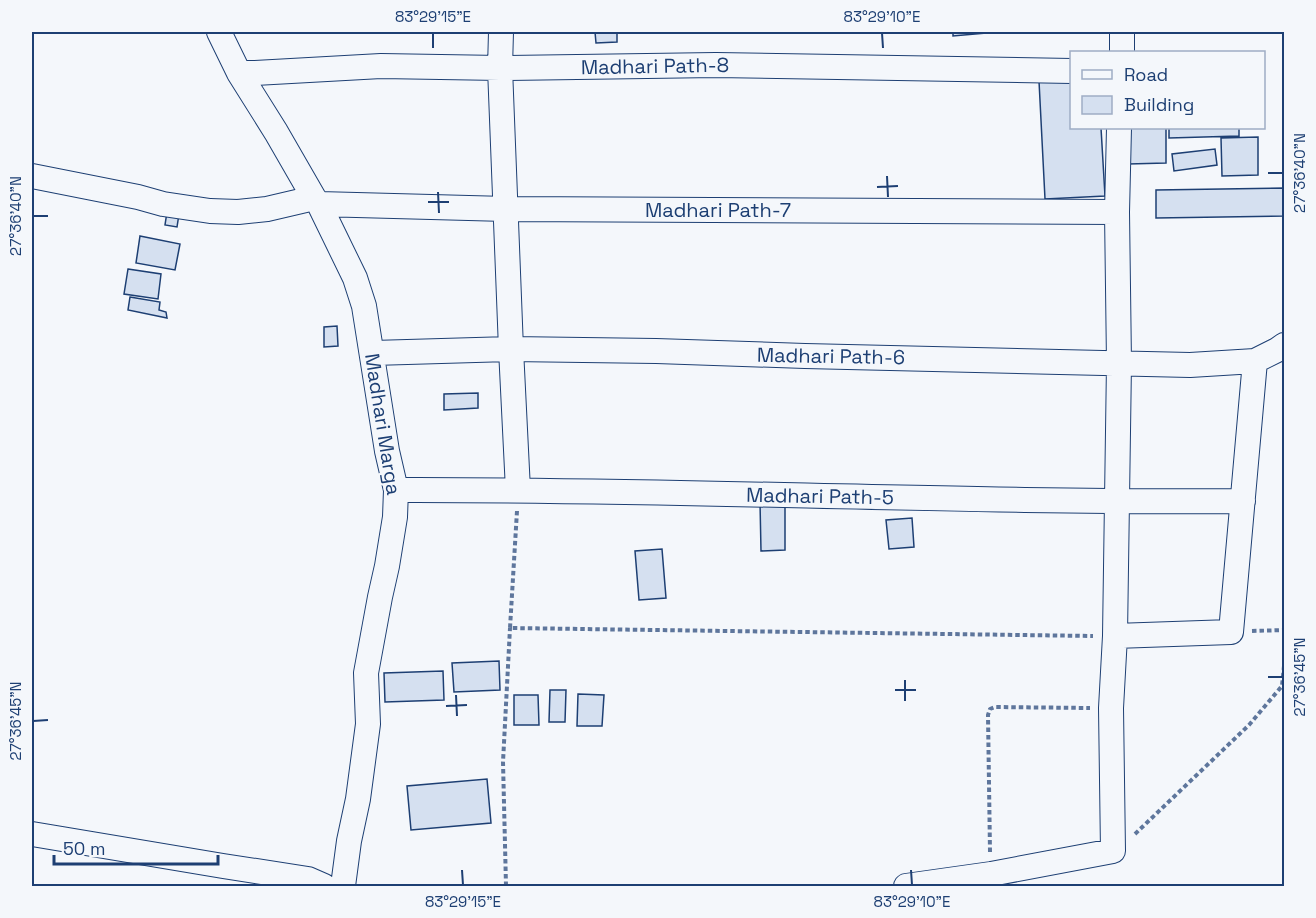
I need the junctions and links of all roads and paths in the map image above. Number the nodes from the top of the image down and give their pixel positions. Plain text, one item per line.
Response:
1 (219, 32) edge
2 (501, 32) edge
3 (1122, 32) edge
4 (1122, 51) edge
5 (500, 68) junction
6 (1070, 71) edge
7 (239, 73) junction
8 (1119, 129) edge
9 (32, 177) edge
10 (316, 201) junction
11 (506, 209) junction
12 (1117, 212) junction
13 (1284, 345) edge
14 (511, 349) junction
15 (373, 353) junction
16 (1255, 361) junction
17 (1119, 363) junction
18 (396, 490) junction
19 (518, 490) junction
20 (1243, 501) junction
21 (1118, 502) junction
22 (510, 628) junction
23 (1284, 630) edge
24 (1231, 632) junction
25 (1115, 636) junction
26 (1284, 666) edge
27 (1112, 708) junction
28 (32, 834) edge
29 (1113, 851) junction
30 (991, 874) junction
31 (1031, 877) edge
32 (324, 886) edge
33 (344, 886) edge
34 (506, 886) edge
35 (906, 886) edge

1 - 7 street, Madhari Marga
2 - 5 street
3 - 4 street
5 - 6 street, Madhari Path-8
5 - 7 street, Madhari Path-8
5 - 11 street
7 - 10 street, Madhari Marga
8 - 12 street
9 - 10 street, Madhari Path-7
10 - 11 street, Madhari Path-7
10 - 15 street, Madhari Marga
11 - 12 street, Madhari Path-7
11 - 14 street
12 - 17 street
13 - 16 street, Madhari Path-6
14 - 15 street, Madhari Path-6
14 - 17 street, Madhari Path-6
14 - 19 street
15 - 18 street, Madhari Marga
16 - 17 street, Madhari Path-6
16 - 20 street
17 - 21 street
18 - 19 street, Madhari Path-5
18 - 33 street, Madhari Marga
19 - 21 street, Madhari Path-5
19 - 22 path
20 - 21 street, Madhari Path-5
20 - 24 street
21 - 25 street
22 - 25 path
22 - 34 path
23 - 24 path
24 - 25 street
25 - 27 street
26 - 29 path
27 - 29 street
27 - 30 path
28 - 32 street
29 - 31 street
30 - 31 street
30 - 35 street

